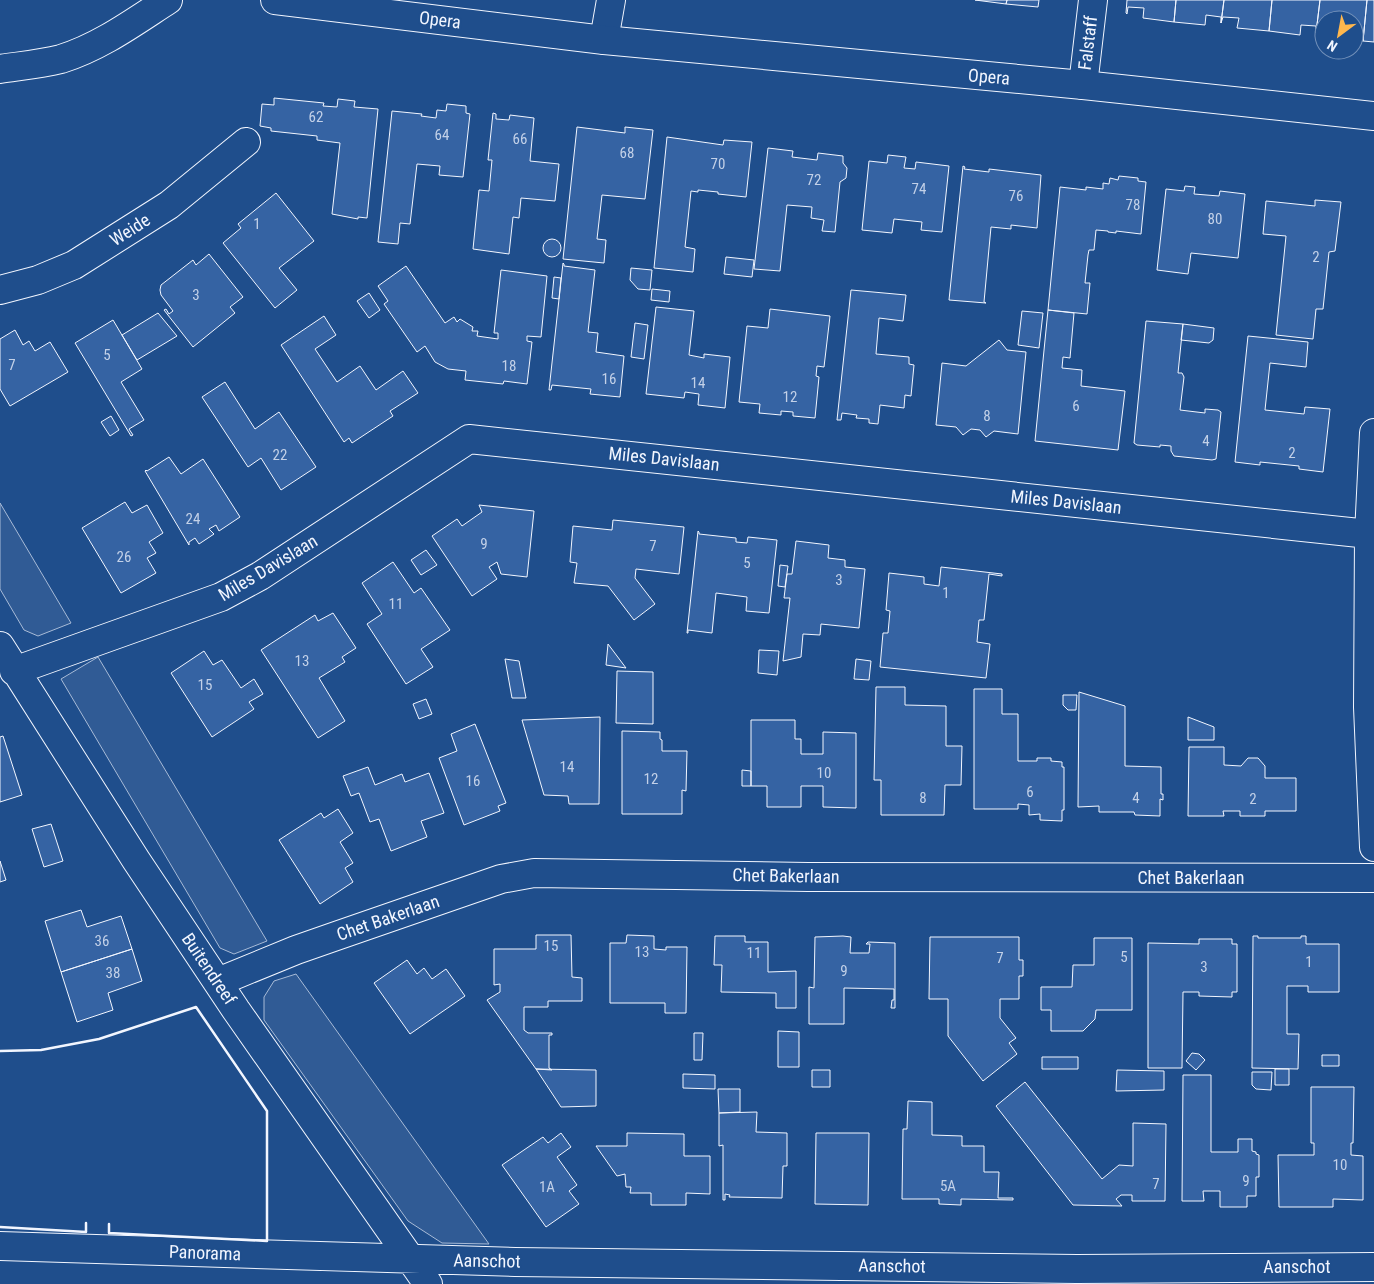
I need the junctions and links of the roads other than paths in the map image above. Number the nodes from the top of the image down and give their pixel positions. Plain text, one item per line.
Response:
1 (168, 0) edge
2 (275, 0) edge
3 (611, 0) edge
4 (1093, 0) edge
5 (604, 40) junction
6 (0, 69) edge
7 (1083, 85) junction
8 (1374, 116) edge
9 (246, 142) dead end
10 (0, 290) edge
11 (1374, 433) edge
12 (1369, 534) junction
13 (0, 646) edge
14 (14, 671) junction
15 (1374, 847) edge
16 (1374, 878) edge
17 (218, 982) junction
18 (0, 1246) edge
19 (410, 1260) junction
20 (1374, 1267) edge
21 (428, 1284) edge

1 - 6 street
2 - 5 street, Opera
3 - 5 street
4 - 7 street, Falstaff
5 - 7 street, Opera
7 - 8 street, Opera
9 - 10 street, Weide
11 - 12 street
12 - 14 street, Miles Davislaan
12 - 15 street
13 - 14 street, Buitendreef
14 - 17 street, Buitendreef
16 - 17 street, Chet Bakerlaan
17 - 19 street, Buitendreef
18 - 19 street, Panorama
19 - 20 street, Aanschot
19 - 21 street, Buitendreef

